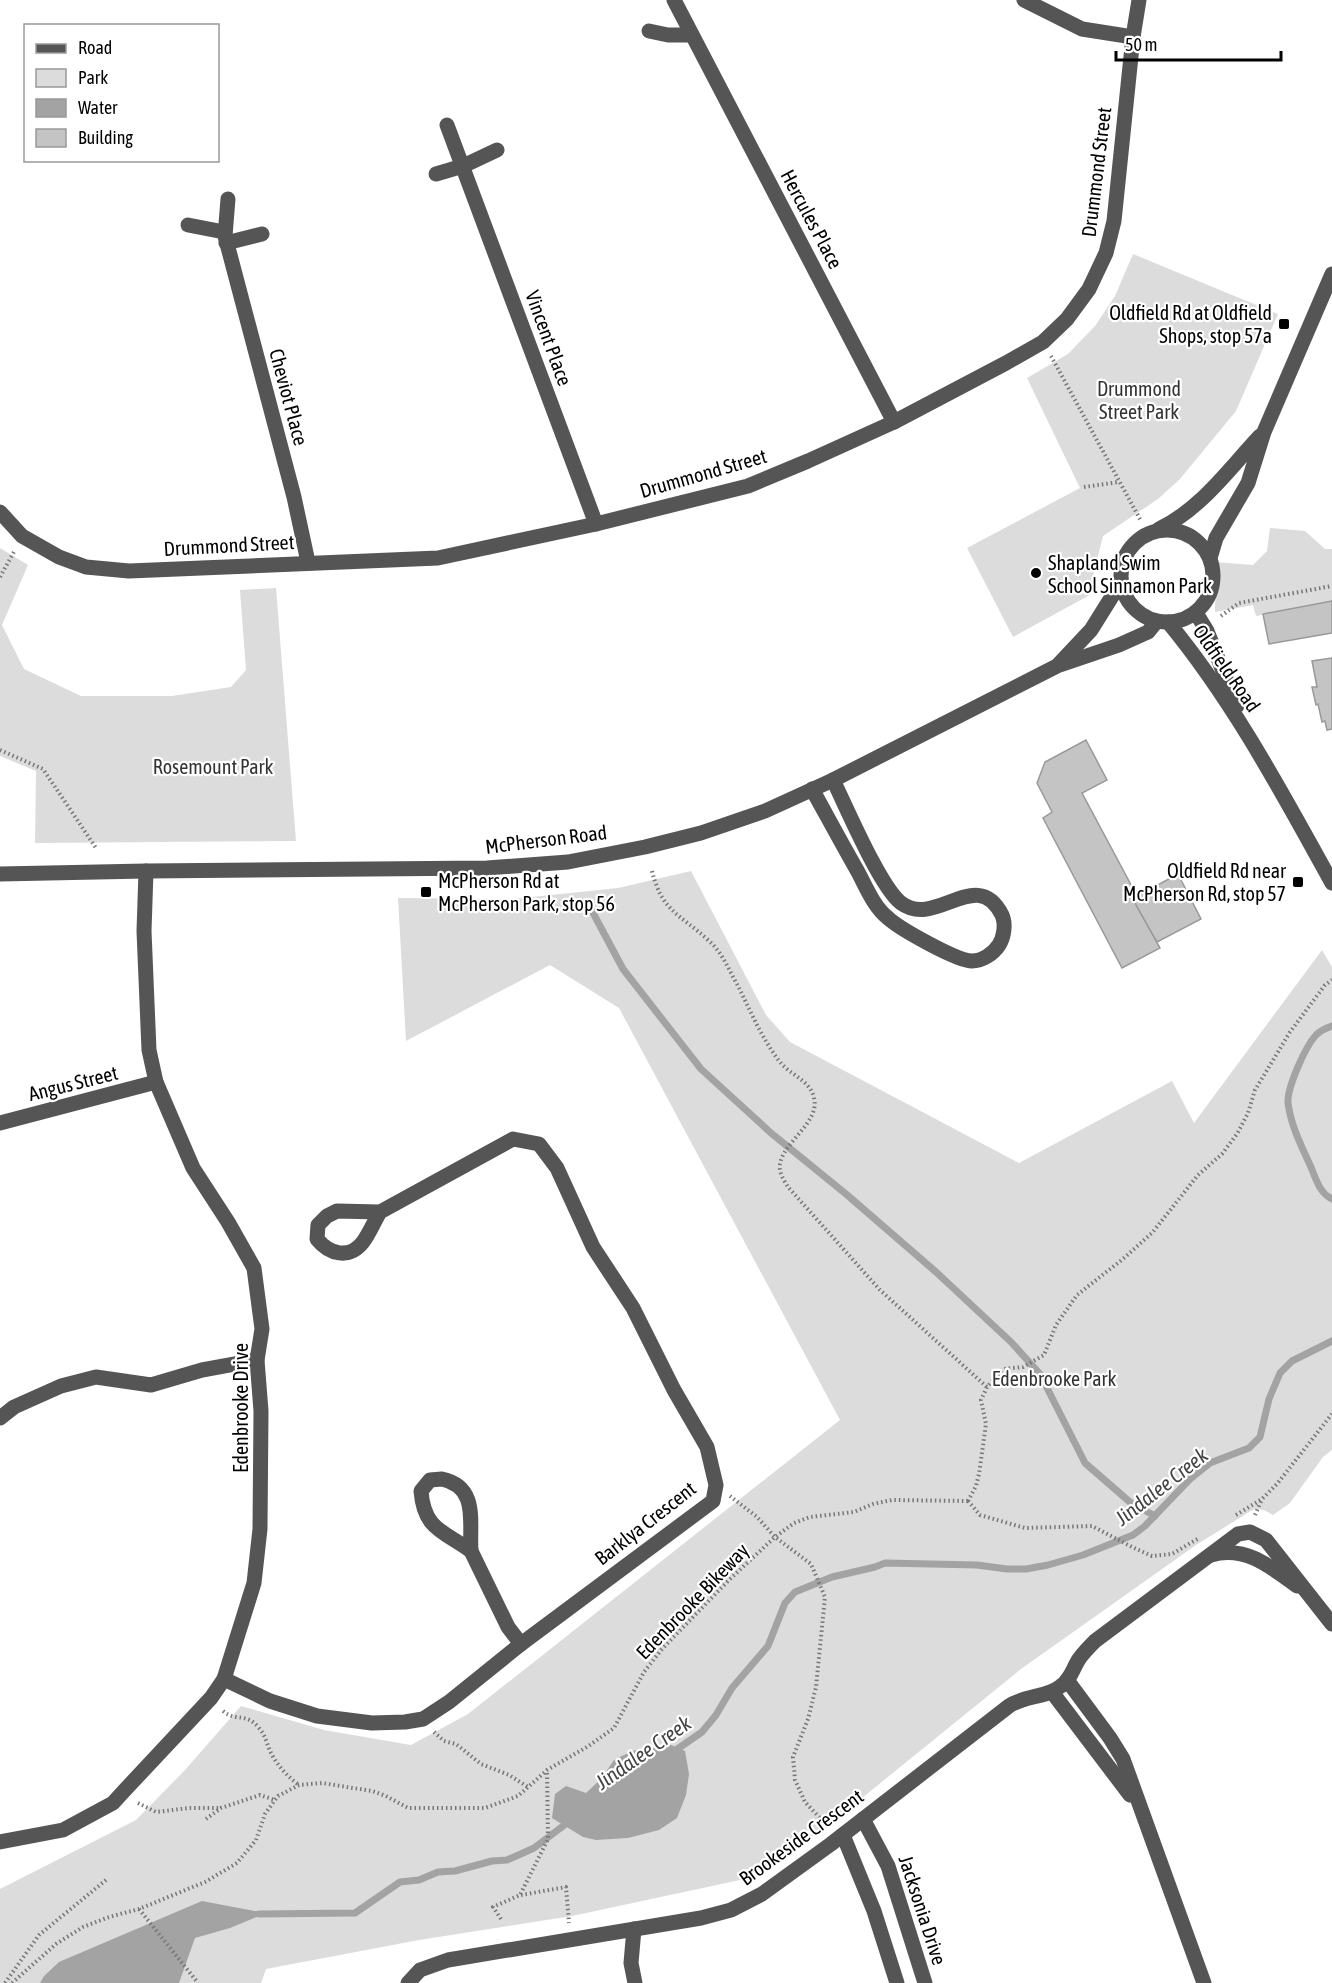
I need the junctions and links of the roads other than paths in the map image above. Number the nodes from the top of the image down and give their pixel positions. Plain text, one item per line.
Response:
1 (1024, 0) edge
2 (1139, 0) edge
3 (680, 4) edge
4 (649, 32) dead end
5 (692, 35) junction
6 (1133, 37) junction
7 (447, 125) dead end
8 (497, 150) dead end
9 (463, 166) junction
10 (436, 174) dead end
11 (228, 199) dead end
12 (188, 225) dead end
13 (262, 234) dead end
14 (225, 237) junction
15 (1332, 274) edge
16 (894, 422) junction
17 (1264, 432) junction
18 (0, 512) edge
19 (596, 524) junction
20 (1157, 530) junction
21 (1210, 558) junction
22 (308, 562) junction
23 (1121, 582) junction
24 (1196, 613) junction
25 (1163, 622) junction
26 (1057, 666) junction
27 (1251, 739) junction
28 (833, 780) junction
29 (812, 789) junction
30 (146, 871) junction
31 (0, 874) edge
32 (880, 874) junction
33 (864, 883) junction
34 (1332, 883) edge
35 (156, 1082) junction
36 (0, 1123) edge
37 (380, 1212) dead end
38 (257, 1360) junction
39 (0, 1418) edge
40 (471, 1551) junction
41 (1203, 1559) junction
42 (1312, 1599) junction
43 (1332, 1624) edge
44 (521, 1644) junction
45 (224, 1679) junction
46 (1067, 1680) junction
47 (1052, 1692) junction
48 (1142, 1812) junction
49 (862, 1819) junction
50 (837, 1840) junction
51 (0, 1842) edge
52 (634, 1929) junction
53 (408, 1983) edge
54 (635, 1983) edge
55 (897, 1983) edge
56 (925, 1983) edge
57 (1204, 1983) edge

1 - 6 street
2 - 6 street, Drummond Street
3 - 5 street, Hercules Place
4 - 5 street
5 - 16 street, Hercules Place
6 - 16 street, Drummond Street
7 - 9 street, Vincent Place
8 - 9 street
9 - 10 street
9 - 19 street, Vincent Place
11 - 14 street, Cheviot Place
12 - 14 street
13 - 14 street
14 - 22 street, Cheviot Place
15 - 17 street
16 - 19 street, Drummond Street
17 - 20 street
17 - 21 street
18 - 22 street, Drummond Street
19 - 22 street, Drummond Street
20 - 21 street
20 - 23 street
21 - 24 street
23 - 25 street
23 - 26 street
24 - 25 street
24 - 27 street, Oldfield Road
25 - 26 street
25 - 27 street, Oldfield Road
26 - 28 street, McPherson Road
27 - 34 street, Oldfield Road
28 - 29 street, McPherson Road
28 - 32 street
29 - 30 street, McPherson Road
29 - 33 street
30 - 31 street, McPherson Road
30 - 35 street, Edenbrooke Drive
32 - 33 street
32 - 33 street
35 - 36 street, Angus Street
35 - 38 street, Edenbrooke Drive
37 - 44 street, Barklya Crescent
38 - 39 street
38 - 45 street, Edenbrooke Drive
40 - 40 street
40 - 44 street
41 - 42 street, Brookeside Crescent
41 - 42 street, Brookeside Crescent
41 - 46 street, Brookeside Crescent
42 - 43 street, Brookeside Crescent
44 - 45 street, Barklya Crescent
45 - 51 street, Edenbrooke Drive
46 - 47 street, Brookeside Crescent
46 - 48 street
47 - 48 street
47 - 49 street, Brookeside Crescent
48 - 57 street
49 - 50 street, Brookeside Crescent
49 - 56 street, Jacksonia Drive
50 - 52 street, Brookeside Crescent
50 - 55 street
52 - 53 street, Brookeside Crescent
52 - 54 street

